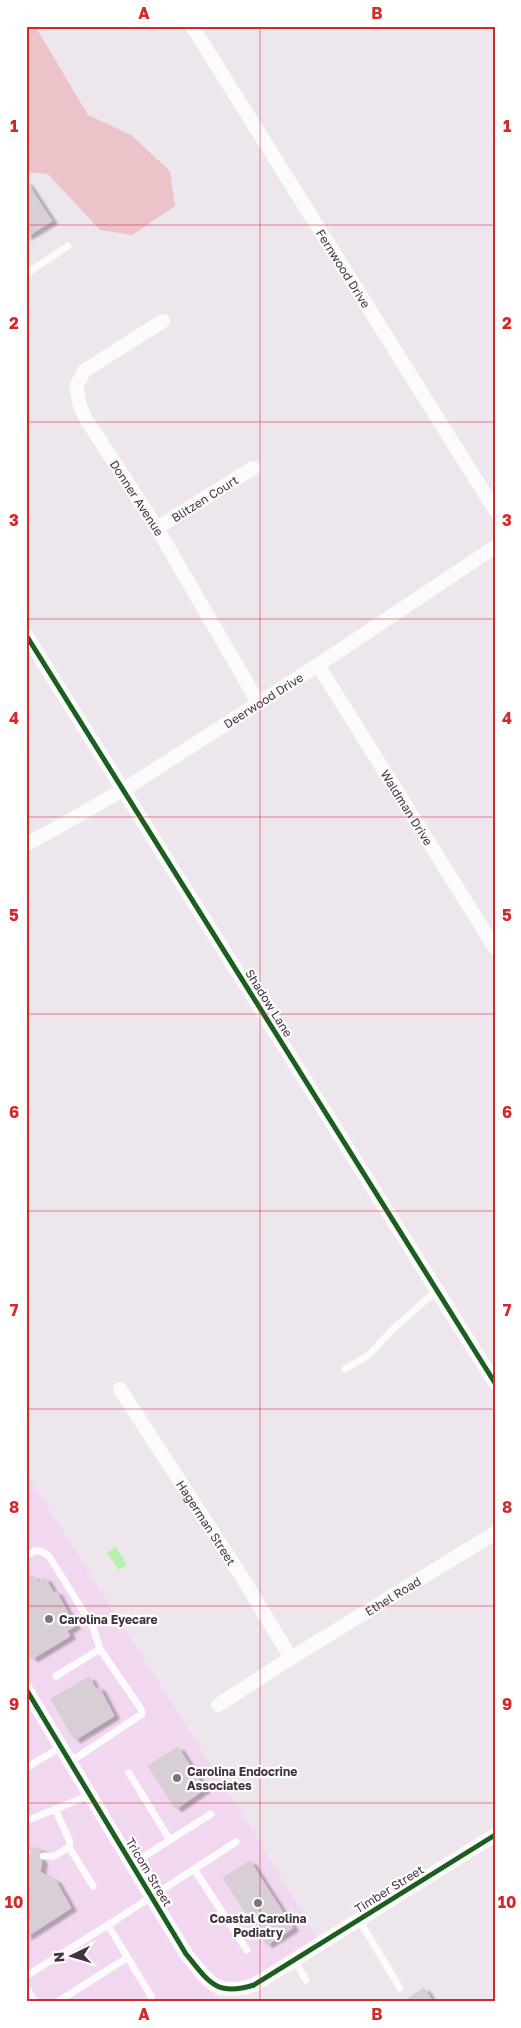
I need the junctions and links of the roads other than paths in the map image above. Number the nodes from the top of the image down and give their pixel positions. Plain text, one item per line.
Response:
1 (192, 26) edge
2 (68, 246) dead end
3 (26, 274) edge
4 (163, 321) dead end
5 (253, 468) dead end
6 (495, 510) edge
7 (157, 528) junction
8 (495, 548) edge
9 (26, 635) edge
10 (318, 666) junction
11 (259, 704) junction
12 (123, 790) junction
13 (26, 845) edge
14 (495, 948) edge
15 (437, 1290) junction
16 (345, 1369) dead end
17 (495, 1383) edge
18 (120, 1389) dead end
19 (495, 1533) edge
20 (26, 1556) edge
21 (100, 1649) junction
22 (291, 1658) junction
23 (56, 1676) dead end
24 (26, 1689) edge
25 (218, 1705) dead end
26 (61, 1746) junction
27 (70, 1762) junction
28 (26, 1768) edge
29 (129, 1772) dead end
30 (90, 1795) junction
31 (54, 1809) junction
32 (210, 1814) dead end
33 (26, 1821) edge
34 (495, 1835) edge
35 (170, 1840) junction
36 (236, 1842) dead end
37 (69, 1847) junction
38 (43, 1856) dead end
39 (132, 1864) junction
40 (194, 1870) junction
41 (93, 1886) dead end
42 (152, 1897) junction
43 (359, 1920) junction
44 (108, 1925) junction
45 (247, 1950) dead end
46 (127, 1958) junction
47 (295, 1961) junction
48 (26, 1976) edge
49 (306, 1980) dead end
50 (26, 1988) edge
51 (400, 1988) dead end
52 (35, 2002) edge
53 (57, 2002) edge
54 (152, 2002) edge

1 - 6 street, Fernwood Drive
2 - 3 lane
4 - 7 street, Donner Avenue
5 - 7 street, Blitzen Court
7 - 11 street, Donner Avenue
8 - 10 street, Deerwood Drive
9 - 12 street, Shadow Lane
10 - 11 street, Deerwood Drive
10 - 14 street, Waldman Drive
11 - 12 street, Deerwood Drive
12 - 13 street, Deerwood Drive
12 - 15 street, Shadow Lane
15 - 16 lane
15 - 17 street, Shadow Lane
18 - 22 street, Hagerman Street
19 - 22 street, Ethel Road
20 - 21 lane
21 - 23 lane
21 - 27 lane
22 - 25 street, Ethel Road
24 - 26 street, Tricom Street
26 - 27 street, Tricom Street
26 - 28 lane
27 - 30 street, Tricom Street
29 - 35 lane
30 - 31 lane
30 - 39 street, Tricom Street
31 - 33 lane
31 - 37 lane
32 - 35 lane
34 - 43 street, Timber Street
35 - 39 lane
36 - 40 lane
37 - 38 lane
37 - 41 lane
39 - 42 street, Tricom Street
40 - 42 lane
40 - 45 lane
42 - 44 lane
42 - 47 street, Tricom Street
43 - 47 street, Timber Street
43 - 51 lane
44 - 46 lane
44 - 48 lane
46 - 53 lane
46 - 54 lane
47 - 49 lane
50 - 52 lane

